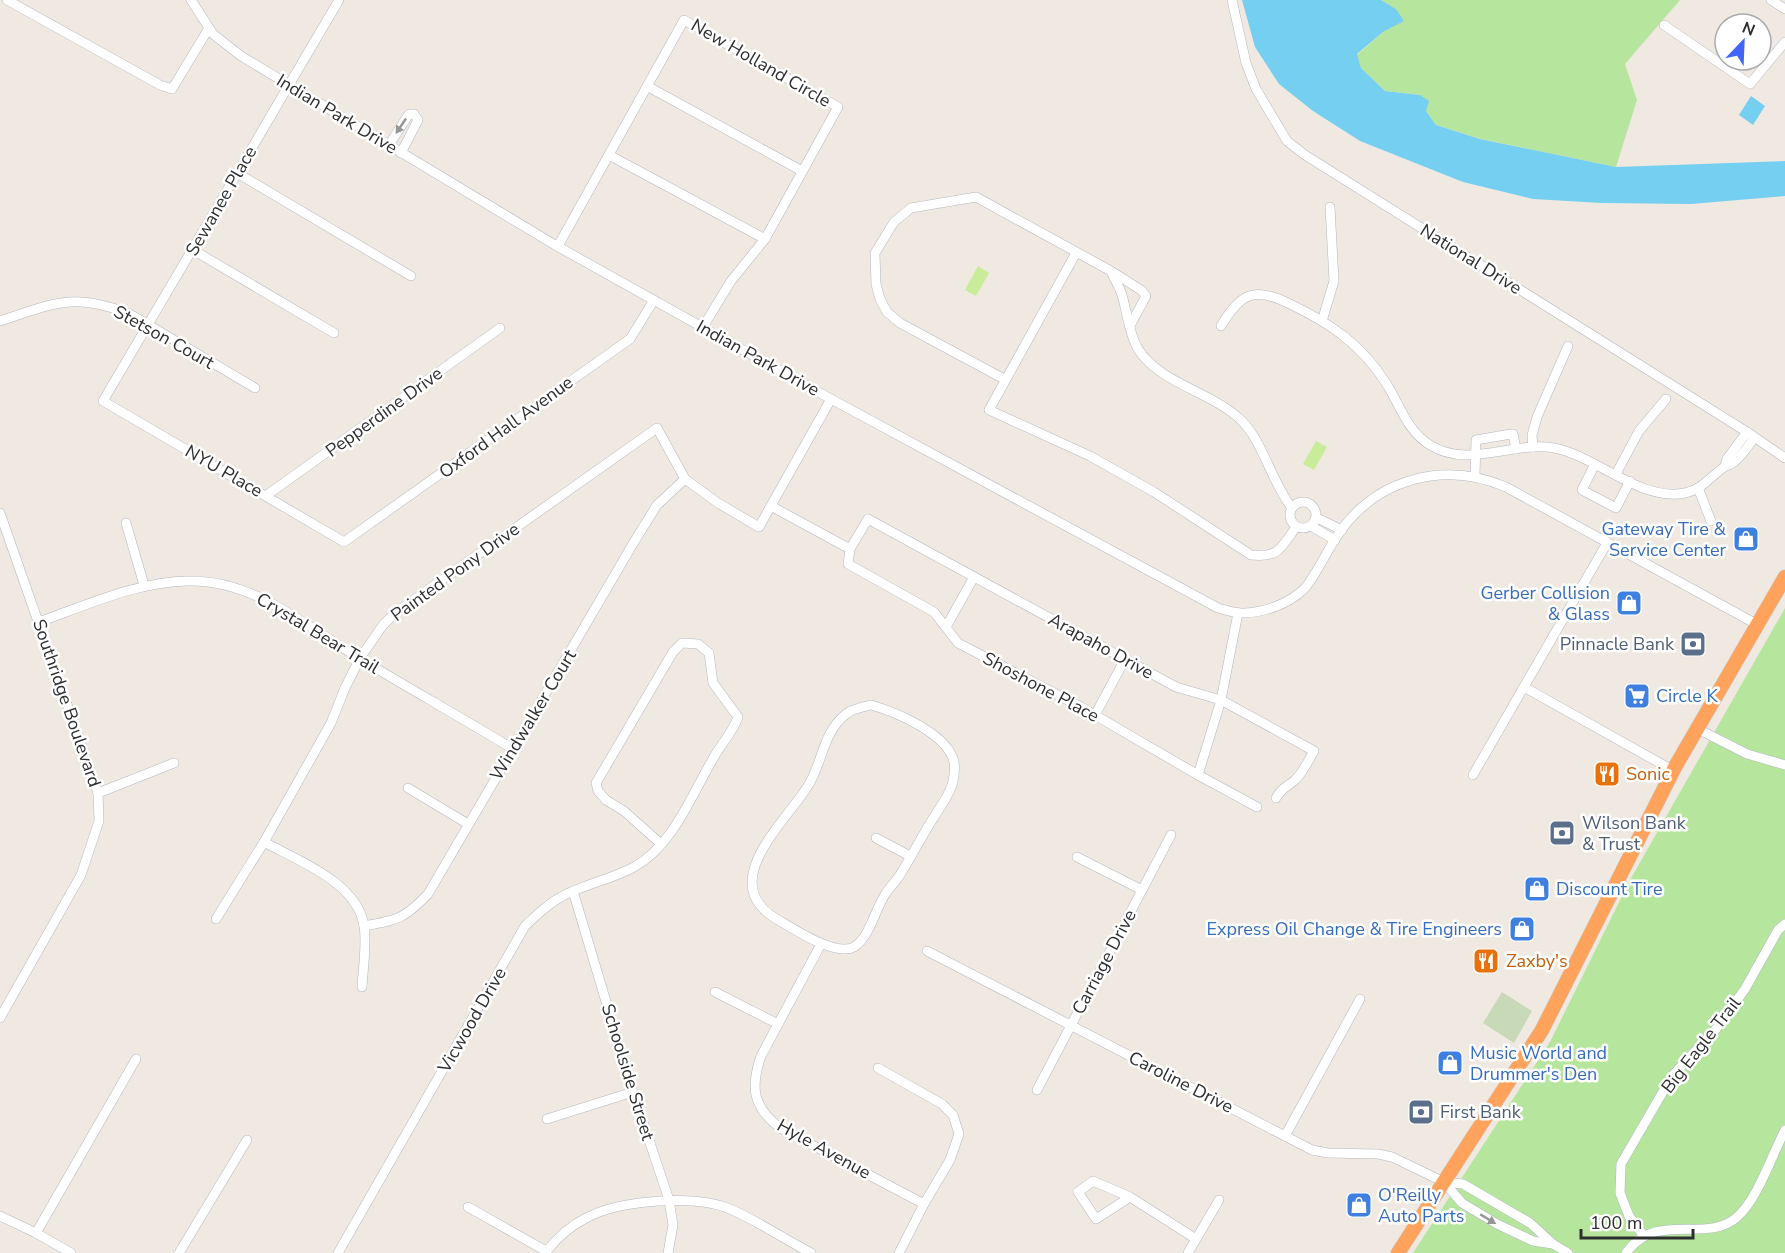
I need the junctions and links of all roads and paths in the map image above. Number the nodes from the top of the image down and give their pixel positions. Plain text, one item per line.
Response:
1 (7, 0) edge
2 (191, 0) edge
3 (339, 0) edge
4 (1232, 0) edge
5 (1771, 0) edge
6 (1785, 9) edge
7 (1664, 25) dead end
8 (209, 28) junction
9 (1785, 42) edge
10 (288, 85) junction
11 (647, 86) junction
12 (388, 145) junction
13 (401, 153) junction
14 (609, 155) junction
15 (802, 171) junction
16 (237, 173) junction
17 (1330, 207) dead end
18 (765, 239) junction
19 (558, 246) junction
20 (193, 250) junction
21 (1076, 253) junction
22 (1111, 271) junction
23 (411, 276) dead end
24 (654, 300) junction
25 (0, 321) edge
26 (1322, 321) junction
27 (148, 325) junction
28 (1131, 326) junction
29 (703, 327) junction
30 (1221, 327) dead end
31 (500, 328) dead end
32 (334, 333) dead end
33 (1568, 346) dead end
34 (1004, 380) junction
35 (255, 388) dead end
36 (831, 399) junction
37 (1666, 399) dead end
38 (103, 401) joint
39 (1751, 435) junction
40 (1533, 447) junction
41 (1516, 449) junction
42 (1476, 454) junction
43 (1785, 458) edge
44 (1595, 464) junction
45 (1616, 474) junction
46 (1475, 476) junction
47 (685, 479) junction
48 (1630, 481) junction
49 (1698, 488) junction
50 (267, 495) junction
51 (771, 506) junction
52 (1292, 508) junction
53 (0, 513) edge
54 (1317, 518) junction
55 (1712, 521) dead end
56 (126, 523) dead end
57 (1311, 526) junction
58 (1296, 527) junction
59 (1342, 530) junction
60 (1335, 540) junction
61 (344, 542) joint
62 (1607, 543) junction
63 (850, 549) junction
64 (974, 577) junction
65 (1785, 577) edge
66 (144, 585) junction
67 (1238, 612) junction
68 (39, 622) junction
69 (1758, 625) junction
70 (946, 627) junction
71 (360, 658) junction
72 (1125, 659) junction
73 (1524, 687) junction
74 (1221, 700) junction
75 (1095, 715) junction
76 (1698, 729) junction
77 (513, 748) junction
78 (174, 763) dead end
79 (1784, 764) edge
80 (1674, 771) junction
81 (1198, 775) junction
82 (1473, 775) dead end
83 (408, 788) dead end
84 (98, 793) junction
85 (1276, 798) dead end
86 (1257, 807) dead end
87 (468, 824) junction
88 (1171, 835) dead end
89 (876, 838) dead end
90 (264, 842) junction
91 (661, 844) junction
92 (910, 856) junction
93 (1077, 856) dead end
94 (1142, 890) junction
95 (573, 891) junction
96 (216, 919) dead end
97 (1785, 924) edge
98 (364, 926) junction
99 (821, 944) junction
100 (927, 951) dead end
101 (362, 987) dead end
102 (715, 992) dead end
103 (1360, 999) dead end
104 (0, 1018) edge
105 (778, 1024) junction
106 (1071, 1026) junction
107 (136, 1059) dead end
108 (878, 1068) dead end
109 (1037, 1090) dead end
110 (633, 1092) junction
111 (547, 1119) dead end
112 (1785, 1130) edge
113 (1286, 1136) junction
114 (247, 1140) dead end
115 (1444, 1182) junction
116 (1130, 1197) junction
117 (669, 1200) junction
118 (1219, 1200) dead end
119 (924, 1204) junction
120 (468, 1207) dead end
121 (0, 1216) edge
122 (36, 1233) junction
123 (1643, 1235) junction
124 (1196, 1239) junction
125 (1553, 1244) junction
126 (545, 1252) edge
127 (71, 1253) edge
128 (179, 1253) edge
129 (338, 1253) edge
130 (668, 1253) edge
131 (811, 1253) edge
132 (899, 1253) edge
133 (1188, 1253) edge
134 (1398, 1253) edge
135 (1568, 1253) edge
136 (1626, 1253) edge

1 - 8 street
2 - 8 street, Indian Park Drive
3 - 10 street, Sewanee Place
4 - 39 street, National Drive
5 - 6 street
7 - 9 street
8 - 10 street, Indian Park Drive
10 - 12 street, Indian Park Drive
10 - 16 street, Sewanee Place
11 - 14 street, New Holland Circle
11 - 15 street
11 - 15 street, New Holland Circle
12 - 13 street, Indian Park Drive
13 -> 12 street
13 - 19 street, Indian Park Drive
14 - 18 street
14 - 19 street, New Holland Circle
15 - 18 street, New Holland Circle
16 - 20 street, Sewanee Place
16 - 23 street
17 - 26 street
18 - 29 street, New Holland Circle
19 - 24 street, Indian Park Drive
20 - 27 street, Sewanee Place
20 - 32 street
21 - 22 street
21 - 34 street
21 - 34 street
22 - 28 street
22 - 28 street
24 - 29 street, Indian Park Drive
24 - 61 street, Oxford Hall Avenue
25 - 27 street, Stetson Court
26 - 30 street
26 - 42 street
27 - 35 street, Stetson Court
27 - 38 street, Sewanee Place
28 - 52 street
29 - 36 street, Indian Park Drive
31 - 50 street, Pepperdine Drive
33 - 40 street
34 - 58 street
36 - 51 street
36 - 67 street, Indian Park Drive
37 - 45 street
38 - 50 street, NYU Place
39 - 43 street, National Drive
39 - 49 street
40 - 41 street
40 - 44 street
41 - 42 street
41 - 42 street
42 - 46 street
44 - 45 street
44 - 48 street
45 - 48 street
46 - 59 street, Indian Park Drive
46 - 62 street, Indian Park Drive
47 - 51 street
47 - 71 street, Painted Pony Drive
47 - 77 street, Windwalker Court
48 - 49 street
49 - 55 street
50 - 61 street, NYU Place
51 - 63 street
52 - 54 street
52 - 58 street
53 - 68 street, Southridge Boulevard
54 - 57 street
54 - 59 street
56 - 66 street
57 - 58 street
57 - 60 street
59 - 60 street, Indian Park Drive
60 - 67 street, Indian Park Drive
62 - 69 street, Indian Park Drive
62 - 73 street
63 - 64 street, Arapaho Drive
63 - 70 street, Shoshone Place
64 - 70 street
64 - 72 street, Arapaho Drive
65 - 69 highway
66 - 68 street, Crystal Bear Trail
66 - 71 street, Crystal Bear Trail
67 - 74 street
68 - 84 street, Southridge Boulevard
69 - 76 highway
70 - 75 street, Shoshone Place
71 - 77 street, Crystal Bear Trail
71 - 90 street, Painted Pony Drive
72 - 74 street, Arapaho Drive
72 - 75 street
73 - 80 street
73 - 82 street
74 - 81 street
74 - 85 street, Arapaho Drive
75 - 81 street, Shoshone Place
76 - 79 street
76 - 80 highway
77 - 87 street, Windwalker Court
78 - 84 street
80 - 115 highway
81 - 86 street, Shoshone Place
83 - 87 street
84 - 104 street, Southridge Boulevard
87 - 98 street, Windwalker Court
88 - 94 street, Carriage Drive
89 - 92 street
90 - 96 street, Painted Pony Drive
90 - 98 street
91 - 91 street, Vicwood Drive
91 - 95 street, Vicwood Drive
92 - 99 street
92 - 99 street
93 - 94 street
94 - 106 street, Carriage Drive
95 - 110 street, Schoolside Street
95 - 129 street, Vicwood Drive
97 - 123 street, Big Eagle Trail
98 - 101 street
99 - 105 street, Hyle Avenue
100 - 106 street, Caroline Drive
102 - 105 street
103 - 113 street
105 - 119 street, Hyle Avenue
106 - 109 street, Carriage Drive
106 - 113 street, Caroline Drive
107 - 122 street
108 - 119 street
110 - 111 street
110 - 117 street, Schoolside Street
112 - 123 street
113 - 115 street, Caroline Drive
114 - 128 street
115 - 125 street
115 -> 125 street
115 - 134 highway
116 - 116 street
116 - 124 street
117 - 126 street
117 - 130 street, Schoolside Street
117 - 131 street
118 - 124 street
119 - 132 street
120 - 126 street
121 - 122 street
122 - 127 street
123 - 136 street
124 - 133 street
125 - 135 street

